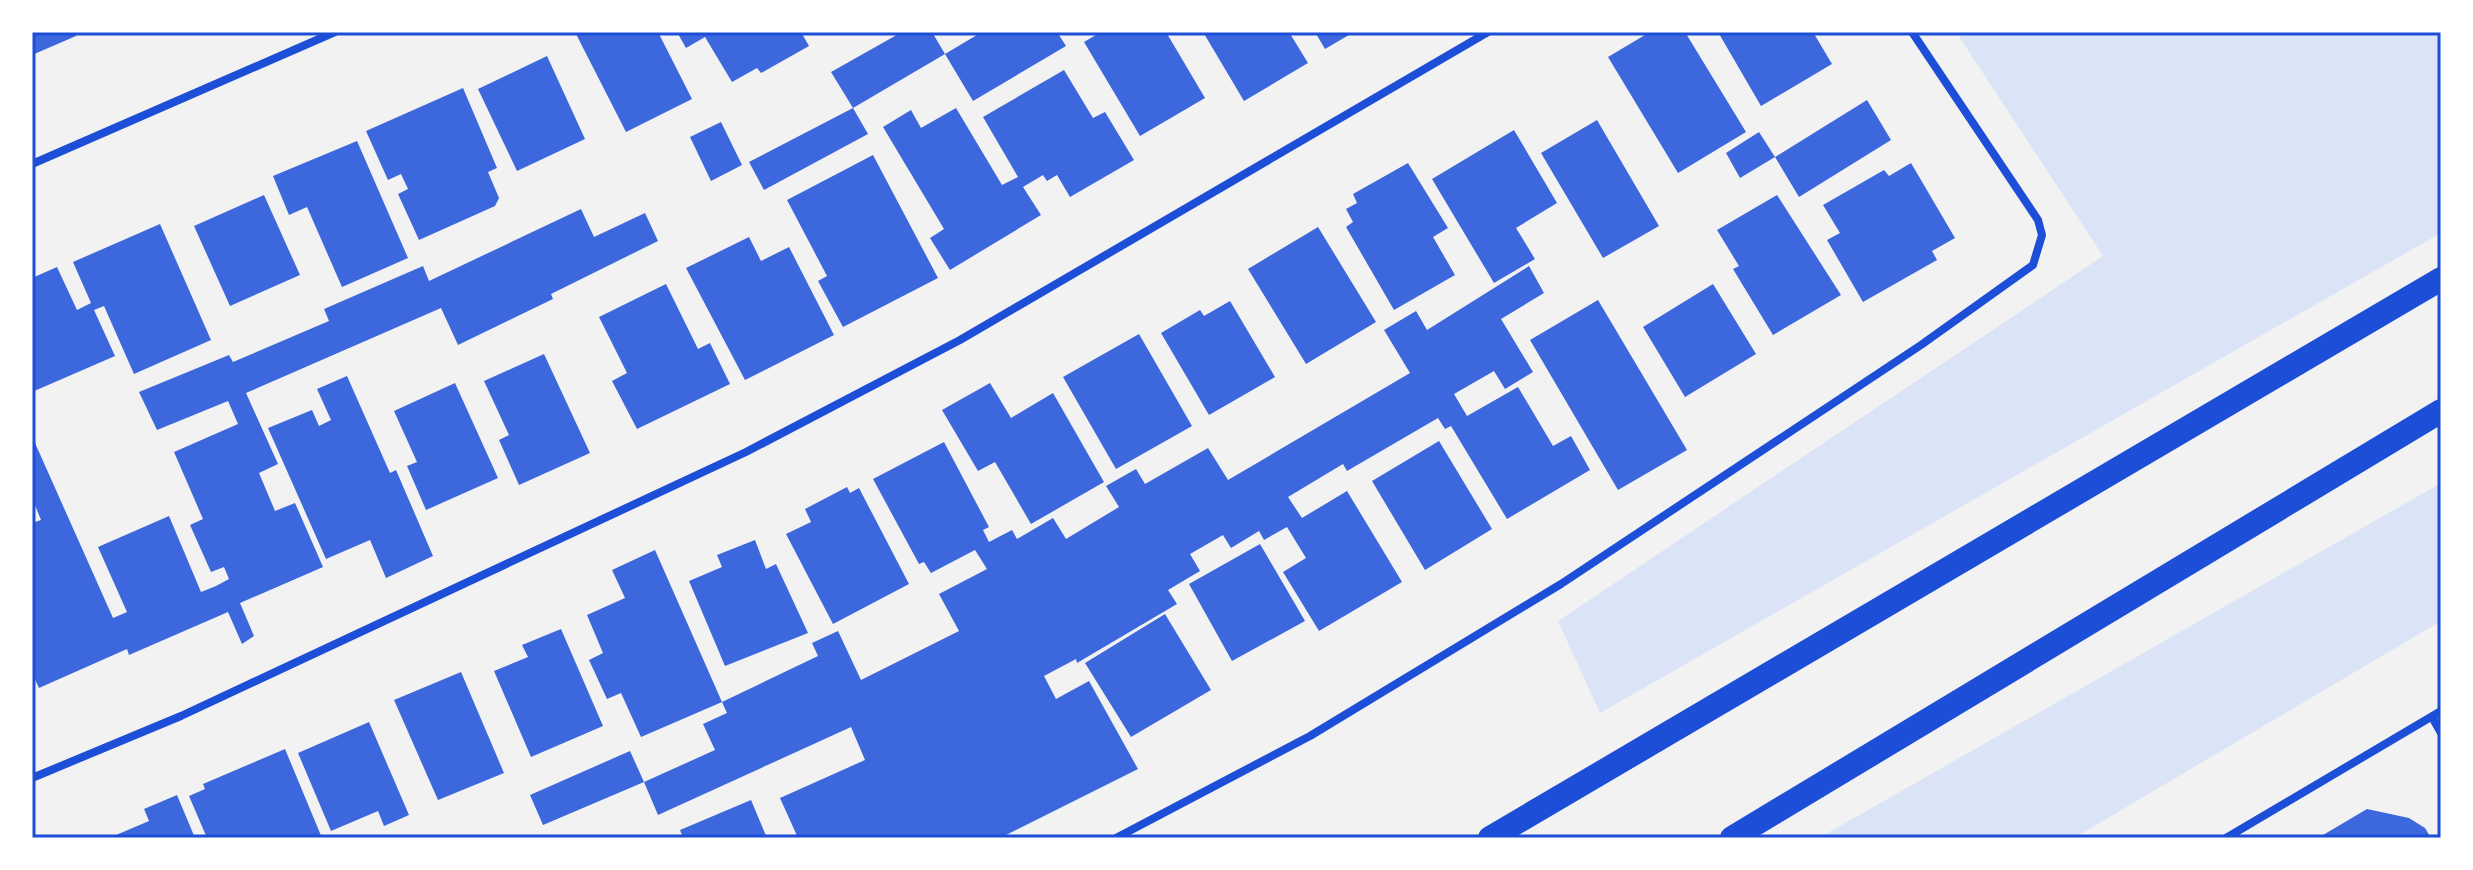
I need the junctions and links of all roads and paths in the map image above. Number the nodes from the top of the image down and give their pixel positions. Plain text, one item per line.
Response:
1 (335, 32) edge
2 (1488, 32) edge
3 (1912, 32) edge
4 (32, 164) edge
5 (2441, 279) edge
6 (2441, 411) edge
7 (2441, 711) edge
8 (2432, 717) junction
9 (2441, 733) edge
10 (32, 778) edge
11 (1116, 838) edge
12 (1490, 838) edge
13 (1732, 838) edge
14 (2226, 838) edge

1 - 4 street
2 - 10 street
3 - 11 street
5 - 12 highway
6 - 13 highway
7 - 8 street
8 - 9 street
8 - 14 street

